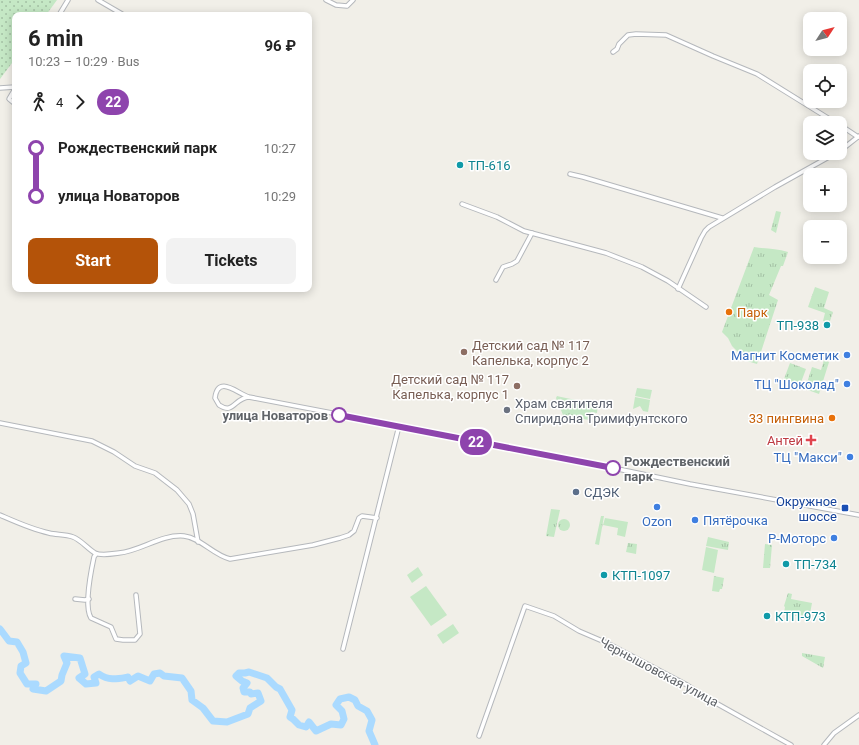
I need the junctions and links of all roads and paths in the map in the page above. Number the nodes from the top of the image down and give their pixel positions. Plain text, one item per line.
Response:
1 (68, 0) edge
2 (98, 0) edge
3 (326, 0) edge
4 (353, 0) edge
5 (61, 12) edge
6 (117, 12) edge
7 (613, 52) dead end
8 (0, 88) edge
9 (12, 88) edge
10 (12, 94) edge
11 (12, 102) edge
12 (825, 116) edge
13 (847, 130) edge
14 (859, 137) edge
15 (847, 146) edge
16 (823, 160) edge
17 (570, 174) dead end
18 (462, 204) dead end
19 (722, 218) junction
20 (532, 233) junction
21 (496, 280) dead end
22 (678, 288) junction
23 (706, 307) dead end
24 (249, 397) junction
25 (0, 423) edge
26 (399, 426) junction
27 (0, 515) edge
28 (859, 515) edge
29 (377, 518) junction
30 (198, 542) junction
31 (96, 554) junction
32 (136, 595) dead end
33 (76, 599) dead end
34 (89, 599) junction
35 (343, 649) dead end
36 (859, 716) edge
37 (479, 736) dead end
38 (791, 745) edge
39 (824, 745) edge

1 - 5 street
2 - 6 street
3 - 4 street
7 - 12 street
8 - 9 street
10 - 11 street
13 - 14 street
14 - 15 street
16 - 19 street
17 - 19 street
18 - 20 street
19 - 22 street
20 - 21 street
20 - 22 street
22 - 23 street
24 - 24 street
24 - 26 street
25 - 30 street
26 - 28 street
26 - 29 street
27 - 31 street
29 - 30 street
29 - 35 street
30 - 31 street
31 - 34 street
32 - 34 street
33 - 34 street
36 - 39 street
37 - 38 street, Чернышовская улица

